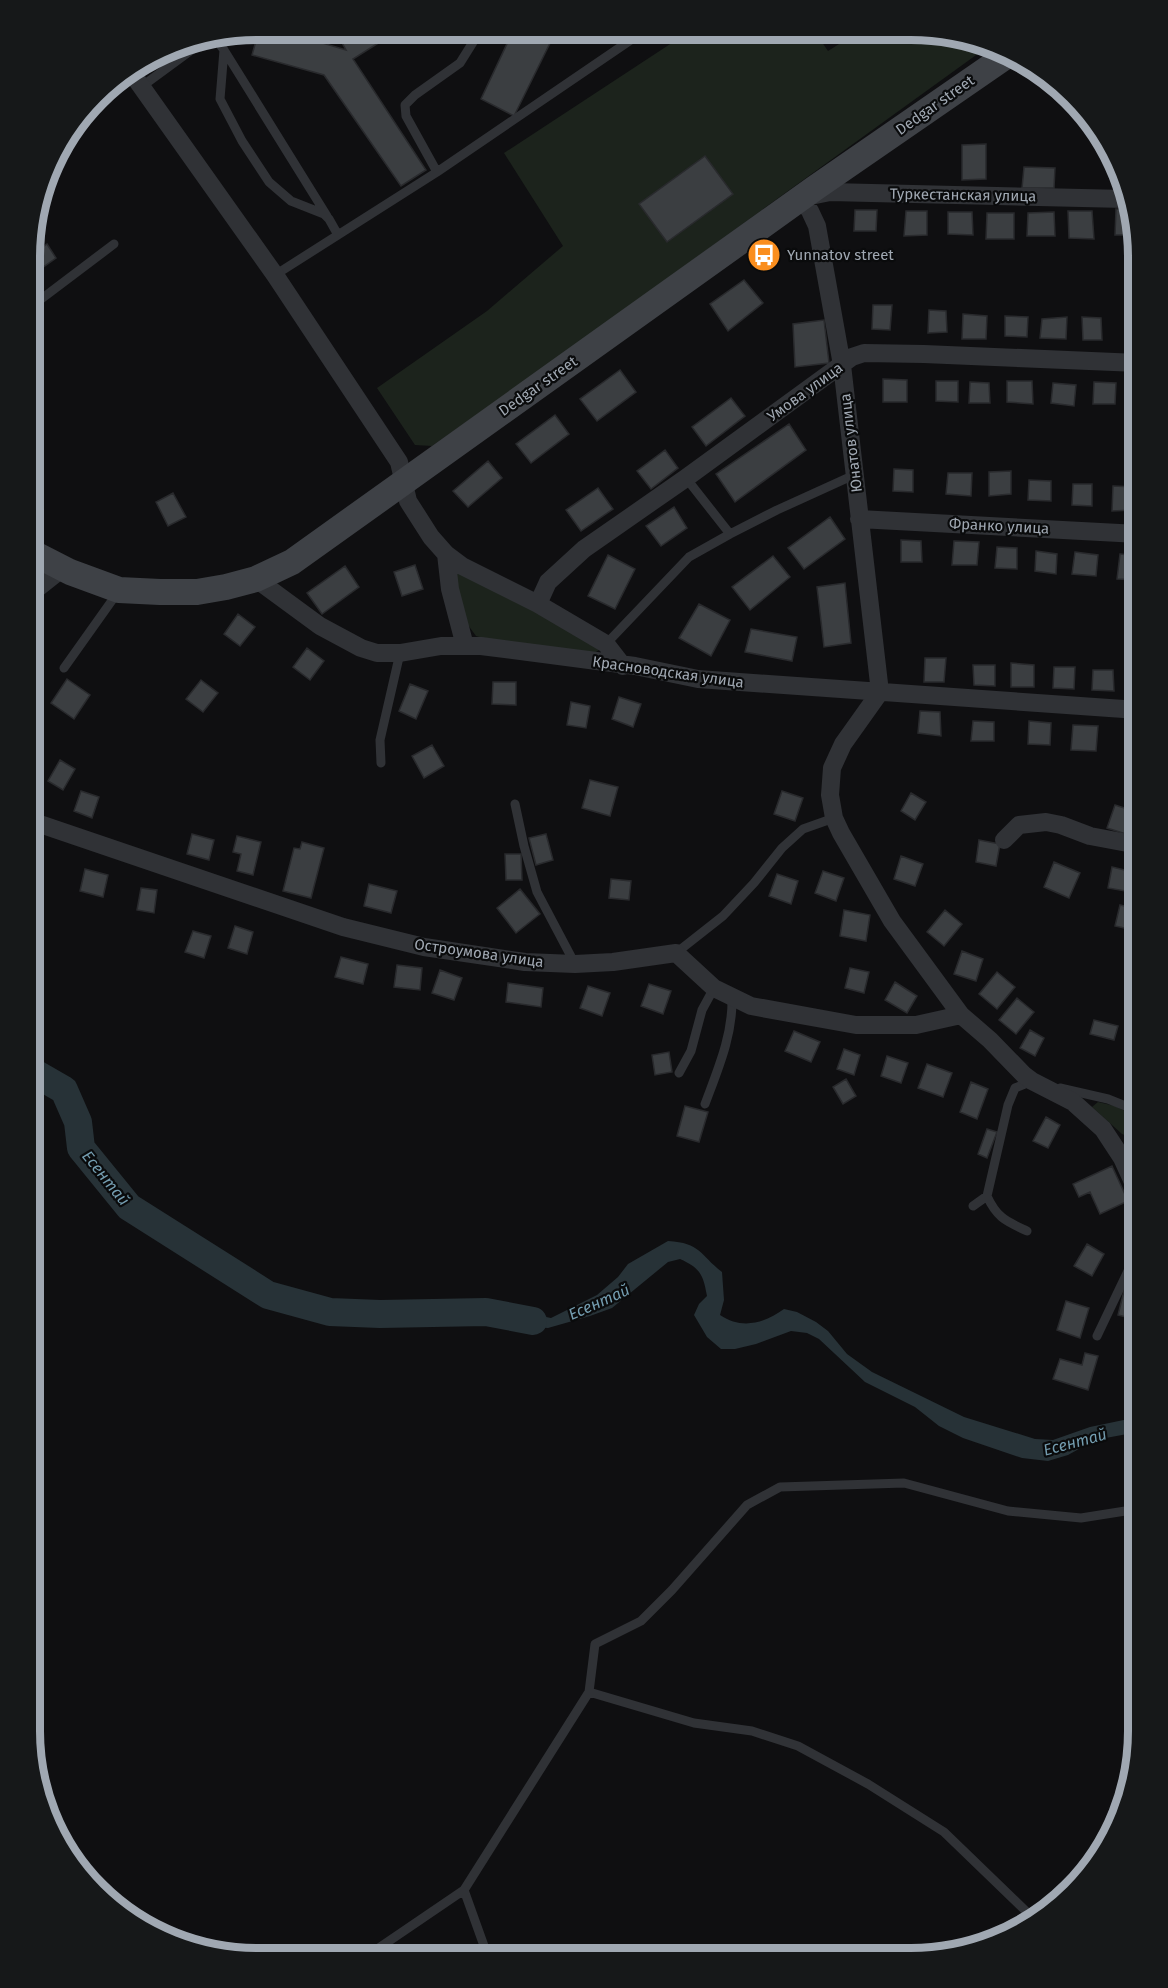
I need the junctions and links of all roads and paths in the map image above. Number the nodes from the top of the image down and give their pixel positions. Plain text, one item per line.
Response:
1 (474, 40) edge
2 (631, 40) edge
3 (220, 44) edge
4 (224, 50) junction
5 (175, 57) edge
6 (1000, 60) edge
7 (136, 79) edge
8 (437, 172) junction
9 (801, 198) junction
10 (1119, 199) edge
11 (328, 219) junction
12 (338, 235) junction
13 (114, 244) dead end
14 (275, 274) junction
15 (40, 300) edge
16 (1128, 363) edge
17 (842, 365) junction
18 (854, 475) junction
19 (686, 478) junction
20 (403, 482) junction
21 (859, 519) junction
22 (1128, 533) edge
23 (730, 534) junction
24 (446, 554) junction
25 (40, 556) edge
26 (63, 568) junction
27 (40, 578) edge
28 (256, 579) junction
29 (40, 584) edge
30 (119, 590) junction
31 (538, 604) junction
32 (606, 644) junction
33 (465, 646) junction
34 (400, 653) junction
35 (623, 666) junction
36 (64, 668) dead end
37 (880, 692) junction
38 (1128, 709) edge
39 (381, 763) dead end
40 (515, 804) dead end
41 (834, 818) junction
42 (40, 824) edge
43 (1004, 840) dead end
44 (1128, 843) edge
45 (676, 953) junction
46 (575, 964) junction
47 (714, 988) junction
48 (732, 997) junction
49 (961, 1015) junction
50 (679, 1073) dead end
51 (1032, 1081) junction
52 (705, 1104) dead end
53 (1128, 1107) edge
54 (1128, 1153) edge
55 (1122, 1158) junction
56 (1128, 1171) edge
57 (987, 1196) junction
58 (973, 1206) dead end
59 (1027, 1231) dead end
60 (1128, 1271) edge
61 (1097, 1336) dead end
62 (1128, 1511) edge
63 (589, 1692) junction
64 (464, 1890) junction
65 (1028, 1913) edge
66 (379, 1948) edge
67 (485, 1948) edge

1 - 8 lane
2 - 8 lane
3 - 4 lane
4 - 11 lane
4 - 11 lane
5 - 7 lane
6 - 9 street, Dedgar street
7 - 14 street
8 - 12 lane
9 - 10 street, Туркестанская улица
9 - 17 street, Юнатов улица
9 - 20 street, Dedgar street
11 - 12 lane
12 - 14 lane
13 - 15 lane
14 - 20 street
16 - 17 street, Умова улица
17 - 18 street, Юнатов улица
17 - 19 street, Умова улица
18 - 21 street, Юнатов улица
18 - 23 lane
19 - 23 lane
19 - 31 street, Умова улица
20 - 24 street
20 - 28 street, Dedgar street
21 - 22 street, Франко улица
21 - 37 street, Юнатов улица
23 - 32 lane
24 - 31 street
24 - 33 street
25 - 26 street, Dedgar street
26 - 27 street
26 - 29 street
26 - 30 street, Dedgar street
28 - 30 street, Dedgar street
28 - 34 street, Красноводская улица
30 - 36 lane
31 - 32 street
32 - 35 street
33 - 34 street, Красноводская улица
33 - 35 street, Красноводская улица
34 - 39 lane
35 - 37 street, Красноводская улица
37 - 38 street, Красноводская улица
37 - 41 street
40 - 46 lane
41 - 45 lane
41 - 49 street
42 - 46 street, Остроумова улица
43 - 44 street
45 - 46 street, Остроумова улица
45 - 47 street
47 - 48 street
47 - 50 lane
48 - 49 street
48 - 52 lane
49 - 51 street
51 - 53 lane
51 - 55 street
51 - 57 lane
54 - 55 lane
55 - 56 street
57 - 58 lane
57 - 59 lane
60 - 61 lane
62 - 63 lane
63 - 64 lane
63 - 65 lane
64 - 66 lane
64 - 67 lane

